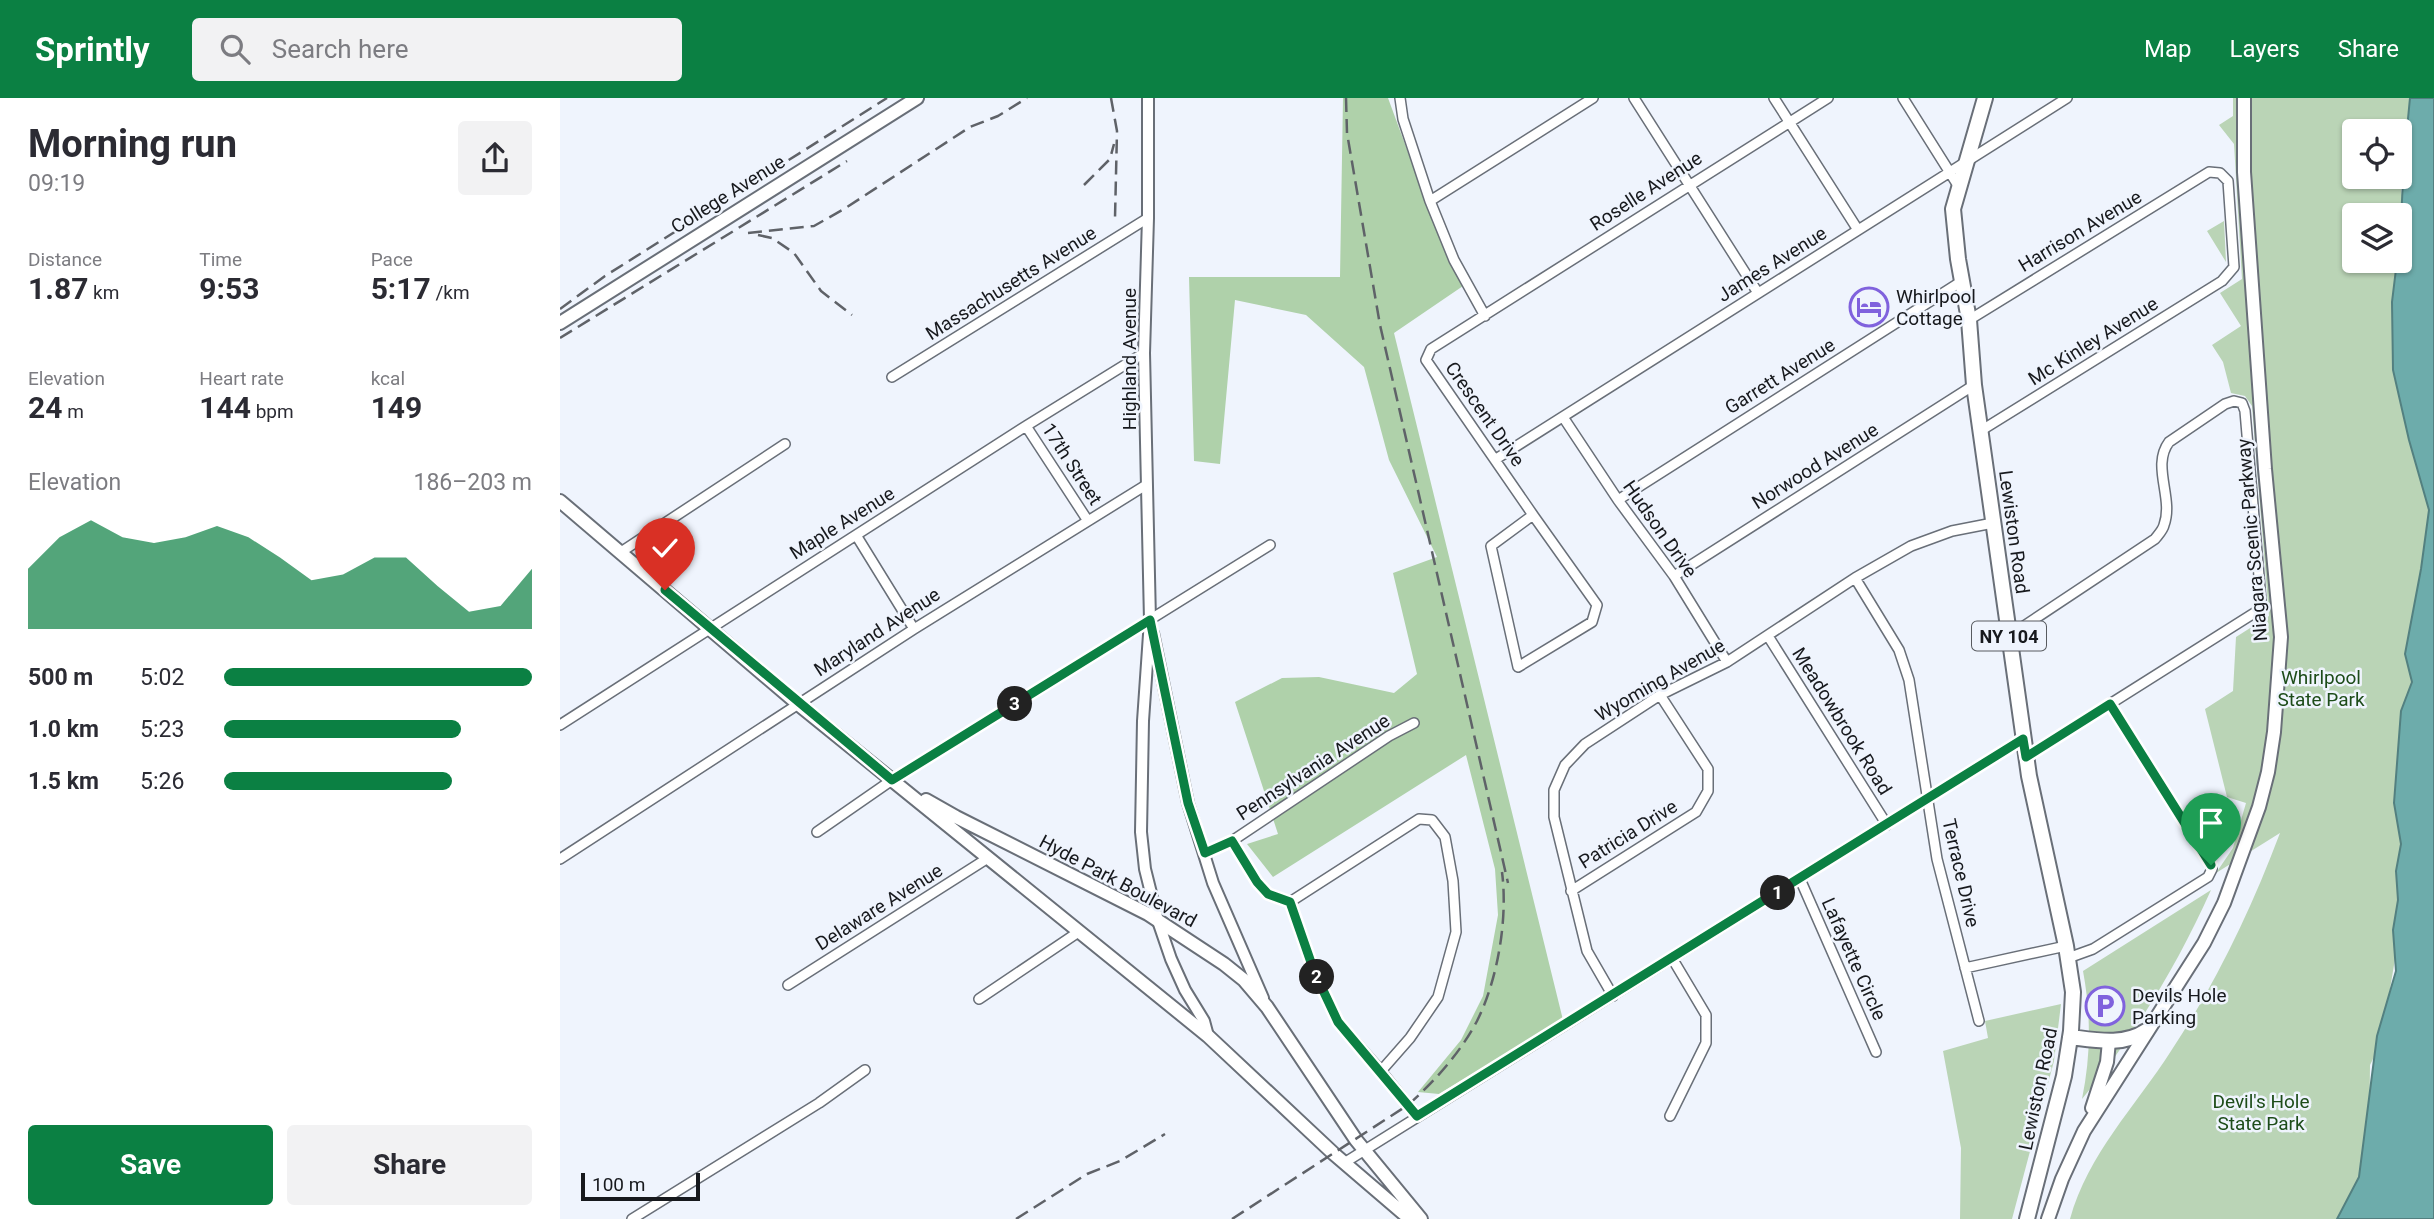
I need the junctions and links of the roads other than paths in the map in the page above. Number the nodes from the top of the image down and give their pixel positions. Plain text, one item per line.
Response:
1 (917, 98) edge
2 (1147, 98) edge
3 (1400, 98) edge
4 (1593, 98) edge
5 (1634, 98) edge
6 (1774, 98) edge
7 (1828, 98) edge
8 (1903, 98) edge
9 (1985, 98) edge
10 (2067, 98) edge
11 (2244, 98) edge
12 (1790, 122) junction
13 (1968, 161) junction
14 (1950, 172) junction
15 (1689, 184) junction
16 (1959, 187) junction
17 (1430, 201) junction
18 (1149, 218) junction
19 (1858, 230) junction
20 (1962, 281) junction
21 (2222, 281) joint
22 (1758, 293) junction
23 (1485, 316) junction
24 (1969, 320) junction
25 (560, 323) edge
26 (1144, 353) junction
27 (892, 377) dead end
28 (1974, 385) junction
29 (1563, 417) junction
30 (1026, 426) junction
31 (1982, 430) junction
32 (785, 444) dead end
33 (1496, 459) junction
34 (1146, 485) junction
35 (1618, 500) junction
36 (560, 501) edge
37 (1532, 515) junction
38 (1088, 520) junction
39 (1993, 523) junction
40 (856, 535) junction
41 (1270, 545) dead end
42 (621, 552) junction
43 (1674, 576) junction
44 (1855, 578) junction
45 (1150, 620) junction
46 (709, 628) junction
47 (914, 629) junction
48 (1768, 636) junction
49 (2009, 636) junction
50 (1727, 662) junction
51 (1660, 695) junction
52 (799, 704) junction
53 (2110, 704) junction
54 (1414, 723) dead end
55 (560, 725) edge
56 (2023, 739) junction
57 (2026, 757) junction
58 (892, 780) junction
59 (1927, 800) junction
60 (1887, 825) junction
61 (817, 832) dead end
62 (1232, 841) junction
63 (1205, 853) junction
64 (988, 858) junction
65 (560, 859) edge
66 (1800, 879) junction
67 (1571, 891) junction
68 (1290, 902) junction
69 (1158, 921) junction
70 (1080, 931) junction
71 (2067, 952) junction
72 (1672, 958) junction
73 (1965, 968) junction
74 (789, 985) dead end
75 (1613, 996) junction
76 (979, 999) dead end
77 (1267, 1007) junction
78 (1979, 1021) dead end
79 (2146, 1031) junction
80 (1208, 1036) junction
81 (2070, 1037) junction
82 (2109, 1041) junction
83 (1876, 1052) dead end
84 (865, 1070) dead end
85 (1381, 1071) junction
86 (1417, 1116) junction
87 (1671, 1116) dead end
88 (2084, 1131) junction
89 (1364, 1150) junction
90 (1344, 1163) junction
91 (632, 1219) edge
92 (1410, 1219) edge
93 (1421, 1219) edge
94 (2027, 1219) edge
95 (2048, 1219) edge

1 - 25 main road, College Avenue
2 - 18 street, Highland Avenue
3 - 17 street
4 - 17 street
5 - 15 street
6 - 12 street
7 - 12 street, Roselle Avenue
8 - 14 street
9 - 13 main road, Lewiston Road / NY 104
10 - 13 street, James Avenue
11 - 79 main road, Niagara Scenic Parkway
12 - 15 street, Roselle Avenue
12 - 19 street
13 - 14 street, James Avenue
13 - 16 main road, Lewiston Road / NY 104
14 - 16 street
14 - 19 street, James Avenue
15 - 22 street
15 - 23 street, Roselle Avenue
16 - 20 main road, Lewiston Road / NY 104
17 - 23 street
18 - 26 street, Highland Avenue
18 - 27 street, Massachusetts Avenue
19 - 22 street, James Avenue
20 - 24 main road, Lewiston Road / NY 104
20 - 35 street, Garrett Avenue
21 - 24 street, Harrison Avenue
21 - 31 street, Mc Kinley Avenue
22 - 29 street, James Avenue
23 - 33 street, Crescent Drive
24 - 28 main road, Lewiston Road / NY 104
26 - 30 street, Maple Avenue
26 - 34 street, Highland Avenue
28 - 31 main road, Lewiston Road / NY 104
28 - 43 street, Norwood Avenue
29 - 33 street, James Avenue
29 - 35 street, Hudson Drive
30 - 38 street, 17th Street
30 - 40 street, Maple Avenue
31 - 39 main road, Lewiston Road / NY 104
32 - 42 street
33 - 37 street, Crescent Drive
34 - 38 street, Maryland Avenue
34 - 45 street, Highland Avenue
35 - 43 street, Hudson Drive
36 - 42 main road, Hyde Park Boulevard
37 - 37 street, Crescent Drive
38 - 47 street, Maryland Avenue
39 - 44 street, Wyoming Avenue
39 - 49 main road, Lewiston Road / NY 104
40 - 46 street, Maple Avenue
40 - 47 street
41 - 45 street
42 - 46 main road, Hyde Park Boulevard
43 - 50 street, Hudson Drive
44 - 48 street, Wyoming Avenue
44 - 59 street, Terrace Drive
45 - 58 street
45 - 63 street, Highland Avenue
45 - 69 street, Highland Avenue
46 - 52 main road, Hyde Park Boulevard
46 - 55 street, Maple Avenue
47 - 52 street, Maryland Avenue
48 - 50 street, Wyoming Avenue
48 - 60 street, Meadowbrook Road
49 - 53 street
49 - 56 main road, Lewiston Road / NY 104
50 - 51 street, Wyoming Avenue
51 - 67 street, Wyoming Avenue
51 - 67 street, Patricia Drive
52 - 58 main road, Hyde Park Boulevard
52 - 65 street, Maryland Avenue
53 - 57 street
53 - 71 street
54 - 62 street, Pennsylvania Avenue
56 - 57 main road, Lewiston Road / NY 104
56 - 59 street
57 - 71 main road, Lewiston Road / NY 104
58 - 61 street
58 - 64 main road, Hyde Park Boulevard
58 - 69 main road, Hyde Park Boulevard
59 - 60 street
59 - 73 street, Terrace Drive
60 - 66 street
62 - 63 street, Pennsylvania Avenue
62 - 68 street
63 - 77 street, Highland Avenue
64 - 70 main road, Hyde Park Boulevard
64 - 74 street, Delaware Avenue
66 - 72 street
66 - 83 street, Lafayette Circle
67 - 75 street, Wyoming Avenue
68 - 85 street
68 - 85 street
69 - 77 main road, Hyde Park Boulevard
69 - 80 street, Highland Avenue
70 - 76 street
70 - 80 main road, Hyde Park Boulevard
71 - 73 street
71 - 81 main road, Lewiston Road / NY 104
72 - 75 street
72 - 87 street
73 - 78 street, Terrace Drive
75 - 86 street
77 - 89 main road, Hyde Park Boulevard
79 - 82 main road
79 - 88 main road, Niagara Scenic Parkway
80 - 90 main road, Hyde Park Boulevard
81 - 82 main road
81 - 94 main road, Lewiston Road / NY 104
82 - 88 main road
84 - 91 street
85 - 86 street
86 - 89 street
88 - 95 main road, Niagara Scenic Parkway
89 - 90 street
89 - 93 main road, Hyde Park Boulevard
90 - 92 main road, Hyde Park Boulevard

